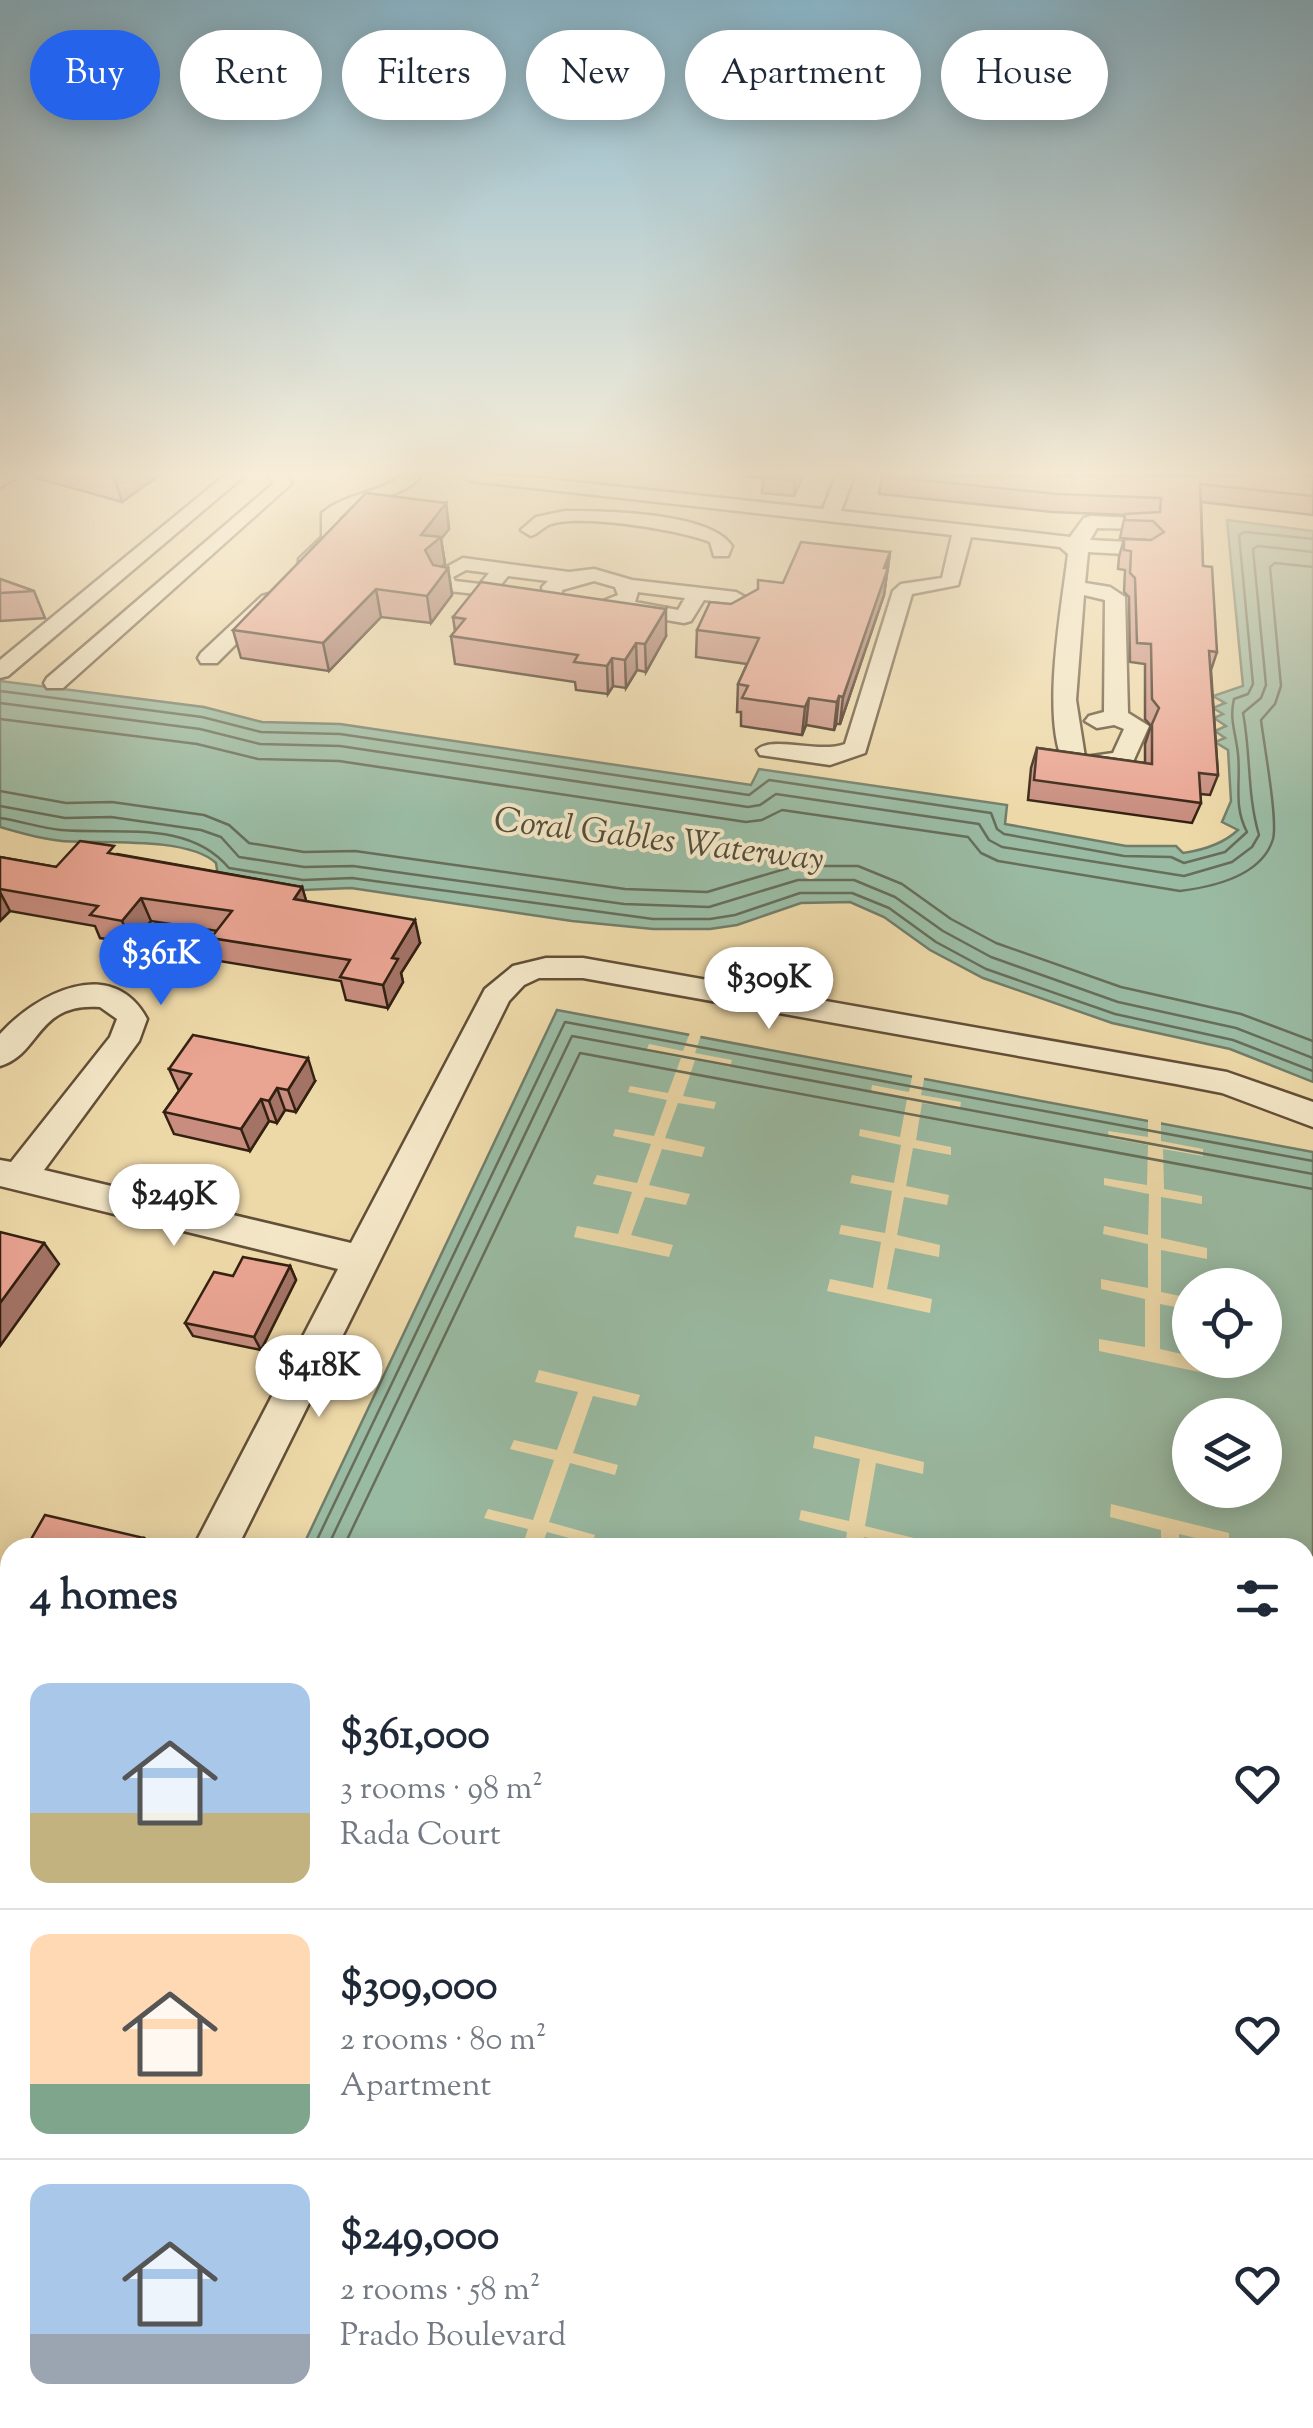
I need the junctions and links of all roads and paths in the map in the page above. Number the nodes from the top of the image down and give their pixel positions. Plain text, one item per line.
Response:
1 (98, 589) edge
2 (163, 589) edge
3 (280, 589) edge
4 (467, 589) edge
5 (487, 589) edge
6 (552, 589) edge
7 (606, 589) edge
8 (620, 589) edge
9 (906, 589) edge
10 (1076, 589) edge
11 (1088, 589) edge
12 (485, 592) junction
13 (698, 593) junction
14 (618, 595) junction
15 (554, 600) junction
16 (75, 608) junction
17 (132, 616) junction
18 (684, 616) junction
19 (1072, 634) junction
20 (1114, 639) junction
21 (210, 658) dead end
22 (0, 670) edge
23 (55, 683) dead end
24 (1116, 717) junction
25 (1071, 724) junction
26 (769, 750) dead end
27 (0, 1055) edge
28 (1313, 1115) edge
29 (9, 1175) edge
30 (362, 1260) junction
31 (219, 1538) edge

1 - 16 street
2 - 17 street
3 - 21 street
4 - 12 street
5 - 12 street
6 - 15 street
7 - 14 street
8 - 14 street
9 - 26 street
10 - 19 street
11 - 20 street
12 - 15 street
13 - 14 street
13 - 18 street
13 - 18 street
14 - 15 street
14 - 18 street
16 - 17 street
16 - 22 street
17 - 23 street
19 - 20 street
19 - 25 street
20 - 24 street
24 - 25 street
24 - 25 street
27 - 29 street
28 - 30 street
29 - 30 street
30 - 31 street

